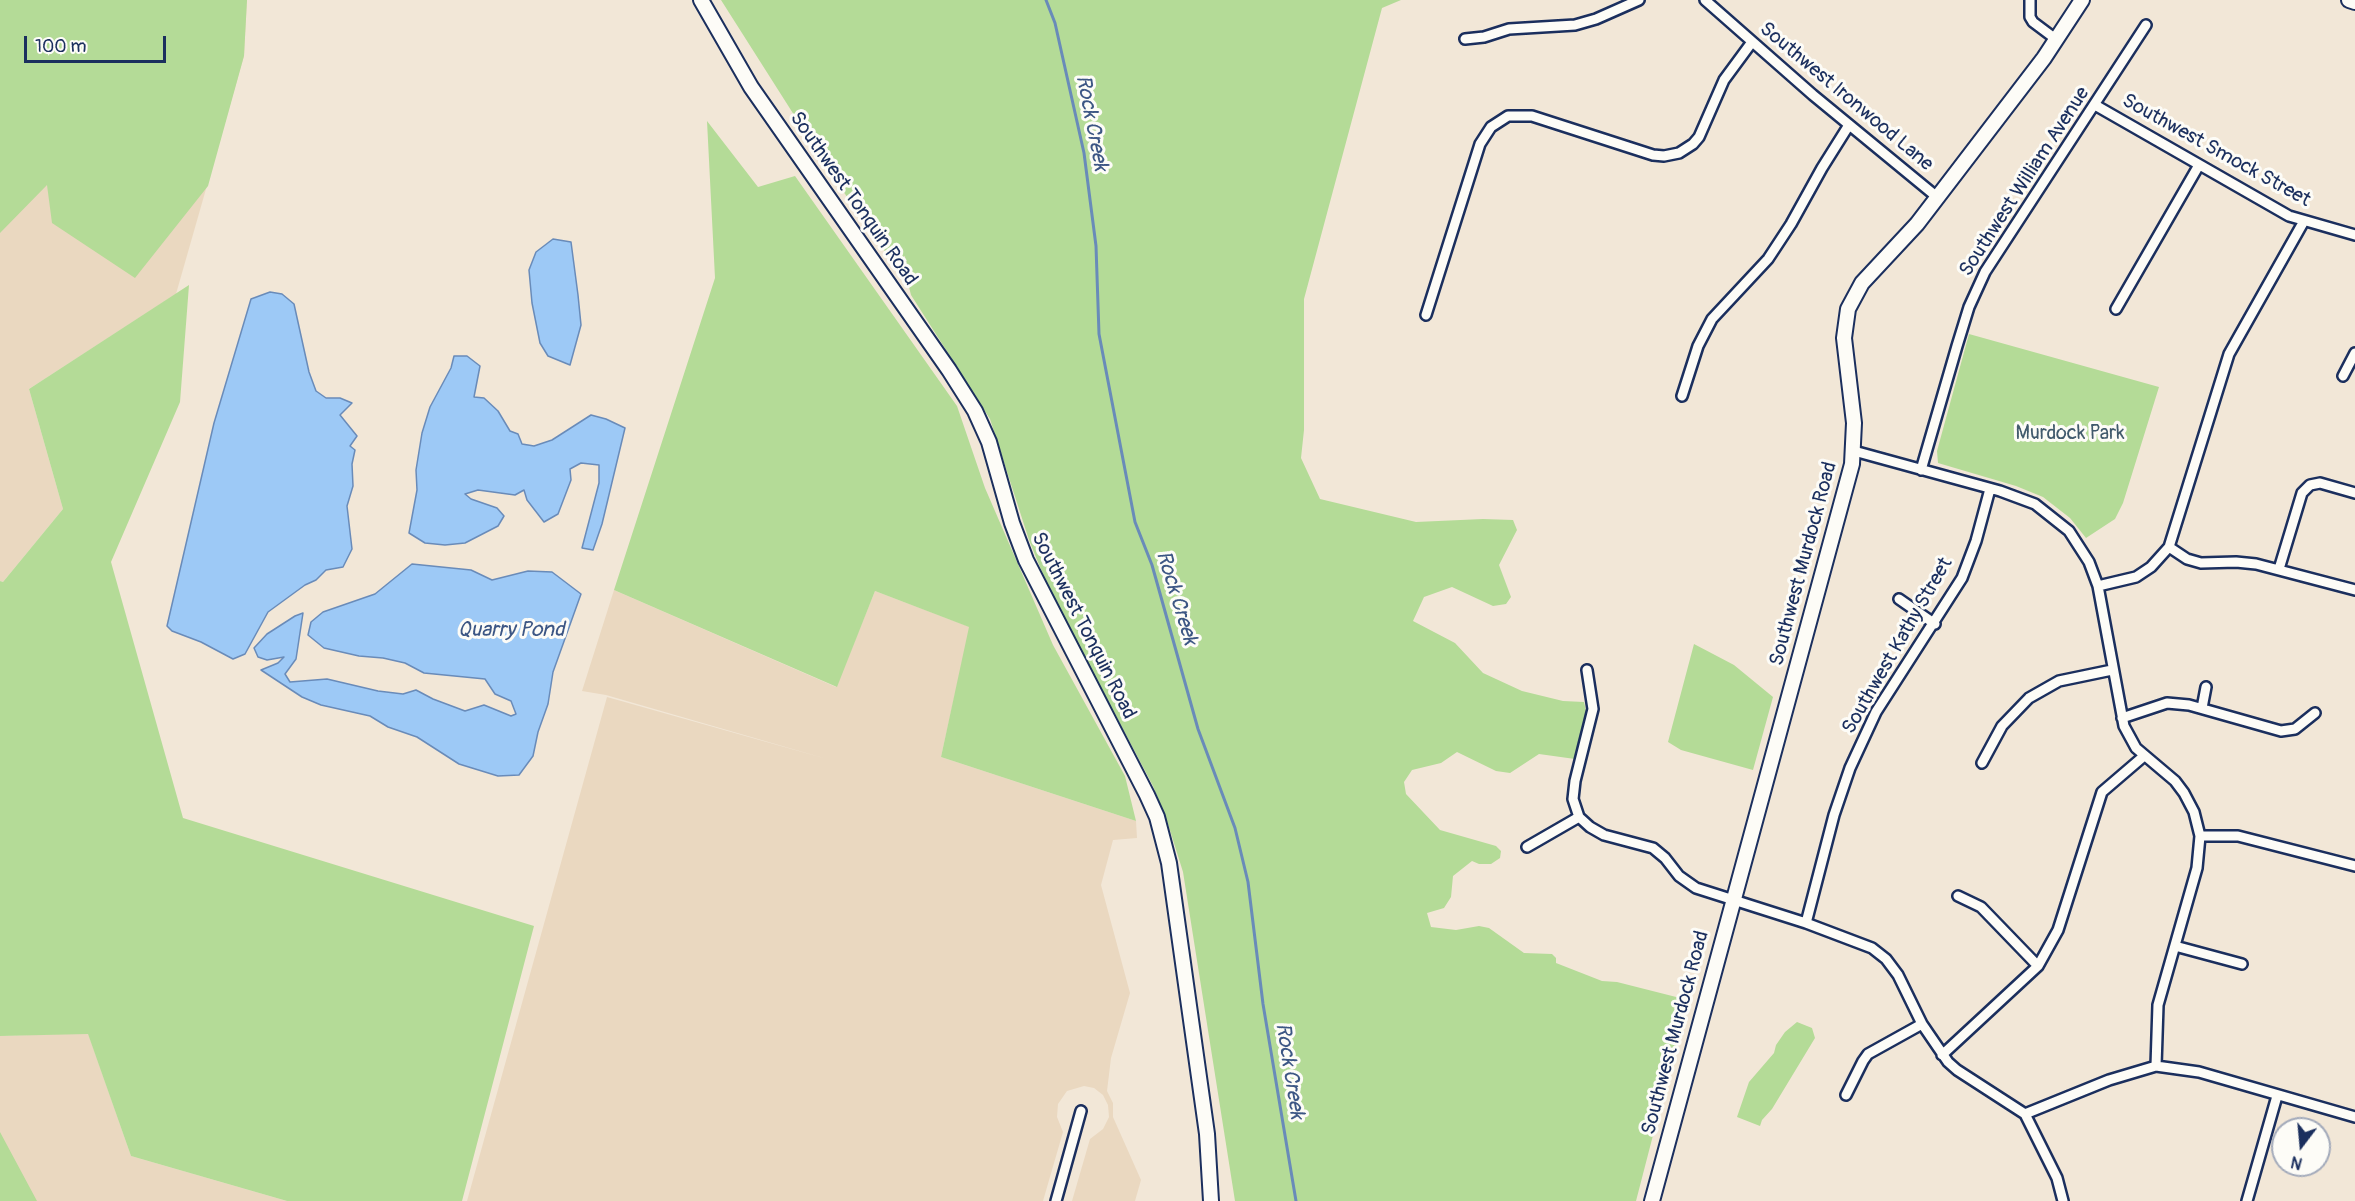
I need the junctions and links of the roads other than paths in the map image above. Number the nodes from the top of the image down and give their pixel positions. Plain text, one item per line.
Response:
1 (701, 0) edge
2 (1639, 0) edge
3 (1705, 0) edge
4 (2030, 0) edge
5 (2082, 0) edge
6 (2349, 0) edge
7 (2355, 2) edge
8 (2146, 25) dead end
9 (1465, 39) dead end
10 (2057, 40) junction
11 (1752, 42) junction
12 (2096, 105) junction
13 (1849, 125) junction
14 (2199, 165) junction
15 (1937, 197) junction
16 (2304, 222) junction
17 (2355, 235) edge
18 (2116, 309) dead end
19 (1426, 315) dead end
20 (2355, 353) edge
21 (2343, 376) dead end
22 (1682, 396) dead end
23 (1854, 451) junction
24 (1921, 470) junction
25 (1990, 489) junction
26 (2355, 493) edge
27 (2169, 547) junction
28 (2279, 568) junction
29 (2098, 586) junction
30 (2355, 590) edge
31 (1899, 599) dead end
32 (1935, 624) junction
33 (1587, 670) dead end
34 (2112, 670) junction
35 (2206, 687) dead end
36 (2202, 708) junction
37 (2315, 713) dead end
38 (2122, 718) junction
39 (2144, 756) junction
40 (1982, 763) dead end
41 (1579, 817) junction
42 (2200, 836) junction
43 (1527, 847) dead end
44 (2355, 866) edge
45 (1958, 896) dead end
46 (1732, 899) junction
47 (1806, 923) junction
48 (2175, 946) junction
49 (2242, 964) dead end
50 (2038, 966) junction
51 (1922, 1023) junction
52 (1942, 1055) junction
53 (2156, 1066) junction
54 (1846, 1095) dead end
55 (2277, 1096) junction
56 (1081, 1111) dead end
57 (2025, 1114) junction
58 (2355, 1117) edge
59 (1056, 1201) edge
60 (1211, 1201) edge
61 (1652, 1201) edge
62 (2063, 1201) edge
63 (2247, 1201) edge

1 - 60 main road, Southwest Tonquin Road
2 - 9 street
3 - 11 street, Southwest Ironwood Lane
4 - 10 street
5 - 10 main road, Southwest Murdock Road
6 - 7 main road
8 - 12 street, Southwest William Avenue
10 - 15 main road, Southwest Murdock Road
11 - 13 street, Southwest Ironwood Lane
11 - 19 street
12 - 14 street, Southwest Smock Street
12 - 24 street, Southwest William Avenue
13 - 15 street, Southwest Ironwood Lane
13 - 22 street
14 - 16 street, Southwest Smock Street
14 - 18 street
15 - 23 main road, Southwest Murdock Road
16 - 17 street, Southwest Smock Street
16 - 27 street
20 - 21 street
23 - 24 street
23 - 46 main road, Southwest Murdock Road
24 - 25 street
25 - 29 street
25 - 32 street, Southwest Kathy Street
26 - 28 street
27 - 28 street
27 - 29 street
28 - 30 street
29 - 34 street
31 - 32 street
32 - 47 street, Southwest Kathy Street
33 - 41 street
34 - 38 street
34 - 40 street
35 - 36 street
36 - 37 street
36 - 38 street
38 - 39 street
39 - 42 street
39 - 50 street
41 - 43 street
41 - 46 street
42 - 44 street
42 - 48 street
45 - 50 street
46 - 47 street
46 - 61 main road, Southwest Murdock Road
47 - 51 street
48 - 49 street
48 - 53 street
50 - 52 street
51 - 52 street
51 - 54 street
52 - 57 street
53 - 55 street
53 - 57 street
55 - 58 street
55 - 63 street
56 - 59 street
57 - 62 street

